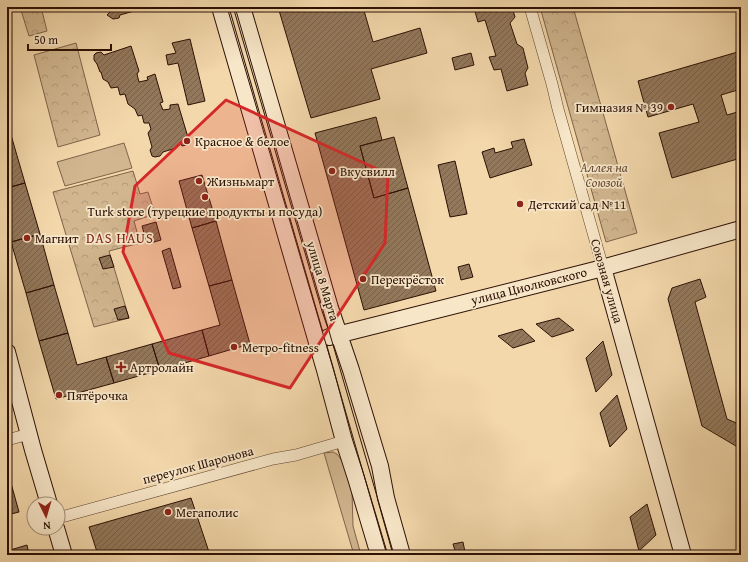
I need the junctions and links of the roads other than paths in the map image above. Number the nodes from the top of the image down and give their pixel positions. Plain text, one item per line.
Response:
1 (220, 7) edge
2 (242, 7) edge
3 (530, 7) edge
4 (741, 229) edge
5 (603, 268) junction
6 (339, 334) junction
7 (317, 341) junction
8 (7, 352) edge
9 (29, 434) junction
10 (7, 440) edge
11 (344, 441) junction
12 (47, 496) edge
13 (66, 516) edge
14 (58, 536) edge
15 (64, 555) edge
16 (379, 555) edge
17 (402, 555) edge
18 (683, 555) edge

1 - 7 main road, улица 8 Марта
2 - 6 main road, улица 8 Марта
3 - 5 street, Союзная улица
4 - 5 main road, улица Циолковского
5 - 6 main road, улица Циолковского
5 - 18 main road, Союзная улица
6 - 7 main road, улица Циолковского
6 - 17 main road, улица 8 Марта
7 - 11 main road, улица 8 Марта
8 - 9 main road
9 - 10 street
9 - 12 main road
11 - 13 street, переулок Шаронова
11 - 16 main road, улица 8 Марта
14 - 15 main road

